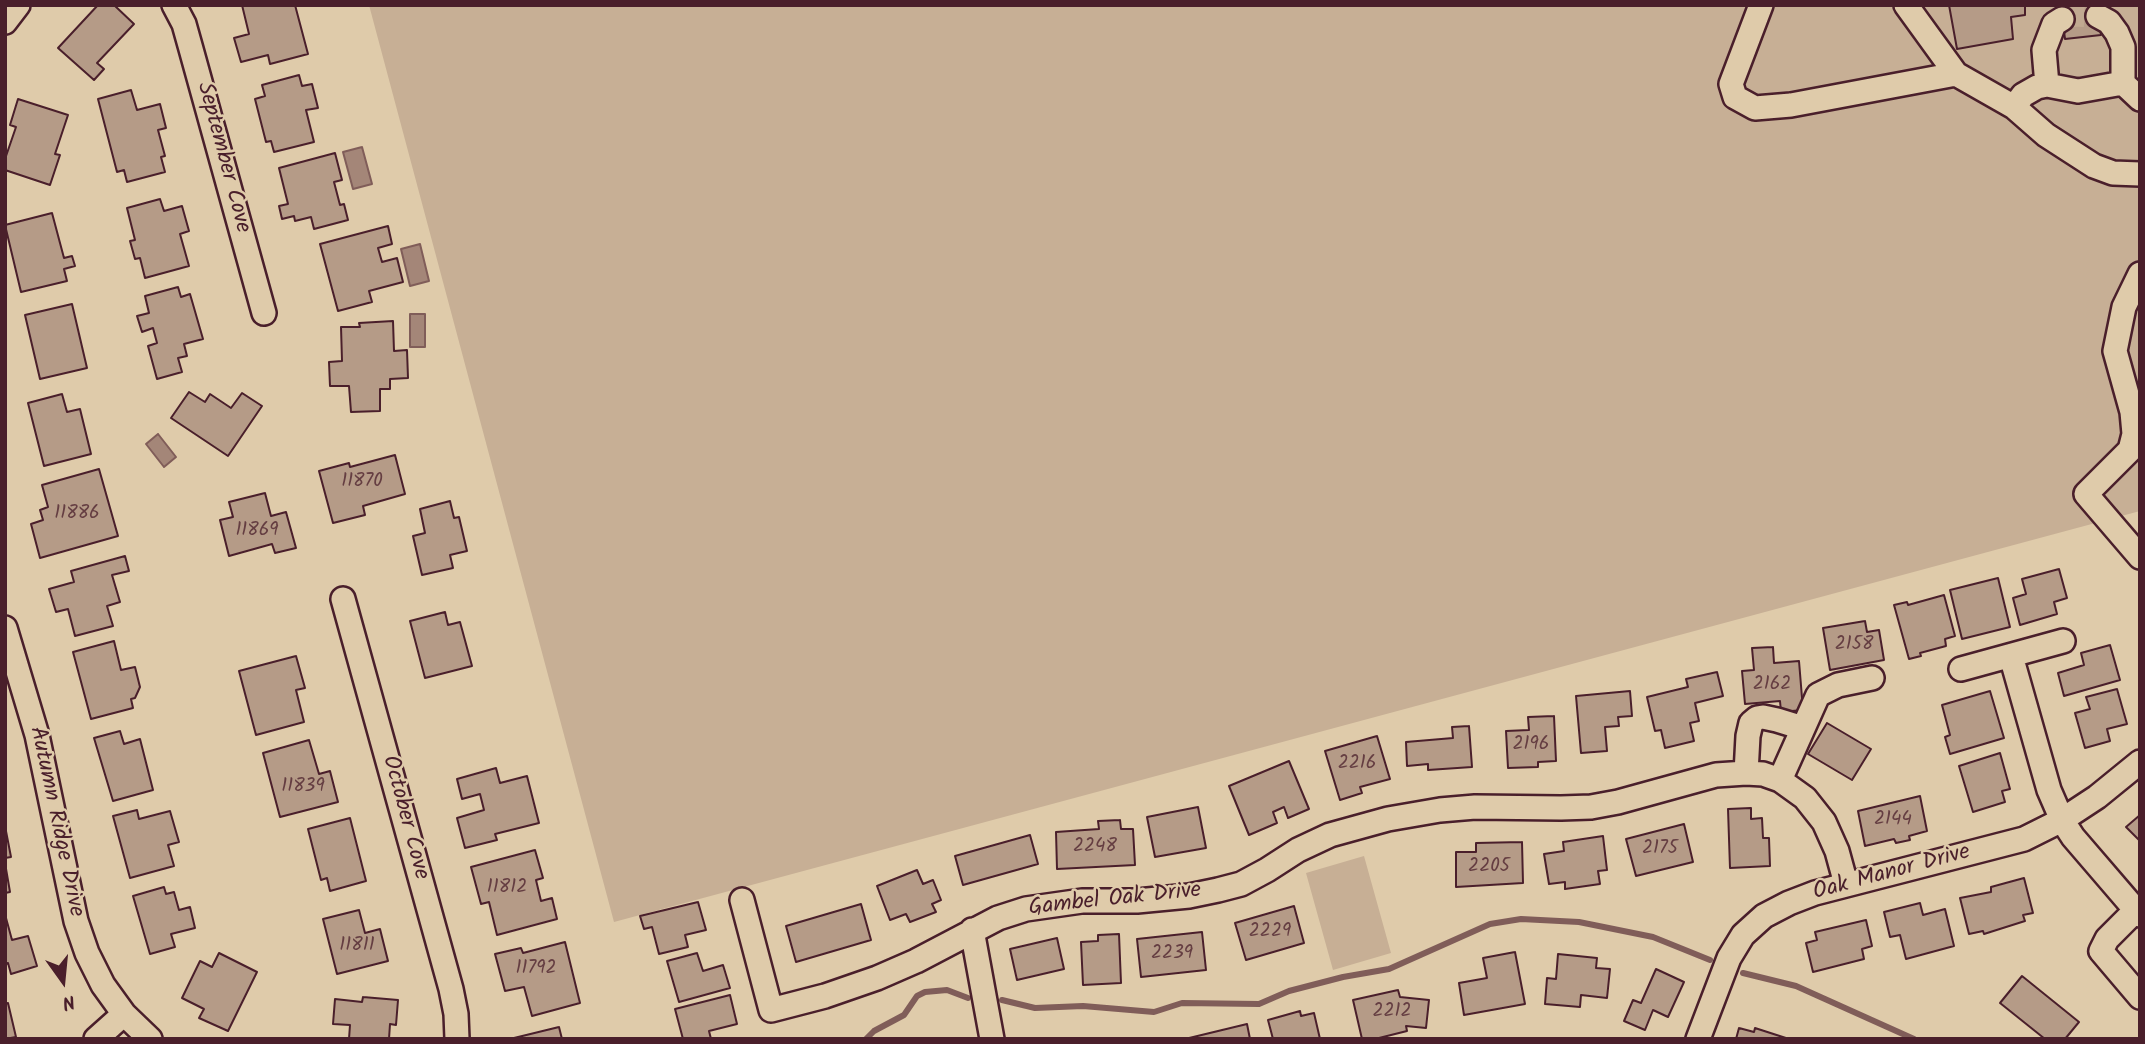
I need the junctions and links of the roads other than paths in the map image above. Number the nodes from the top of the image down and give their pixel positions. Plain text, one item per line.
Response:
1 (18, 5) edge
2 (174, 5) edge
3 (1762, 5) edge
4 (1906, 5) edge
5 (2098, 16) dead end
6 (2062, 19) dead end
7 (5, 22) edge
8 (1956, 74) junction
9 (2123, 83) junction
10 (2047, 85) junction
11 (2140, 99) edge
12 (2014, 107) junction
13 (2140, 174) edge
14 (2140, 274) edge
15 (264, 313) dead end
16 (2140, 557) edge
17 (343, 599) dead end
18 (5, 628) edge
19 (2063, 641) dead end
20 (2011, 656) junction
21 (1961, 669) dead end
22 (1872, 678) dead end
23 (1803, 729) junction
24 (2140, 762) edge
25 (1746, 773) junction
26 (1780, 780) junction
27 (2062, 820) junction
28 (1846, 884) junction
29 (742, 900) dead end
30 (2138, 912) edge
31 (972, 930) junction
32 (2140, 998) edge
33 (124, 1014) junction
34 (96, 1039) edge
35 (150, 1039) edge
36 (457, 1039) edge
37 (992, 1039) edge
38 (1698, 1039) edge

1 - 7 street
2 - 15 street, September Cove
3 - 8 street
4 - 8 street
5 - 9 street
6 - 10 street
8 - 12 street
9 - 10 street
9 - 11 street
10 - 12 street
12 - 13 street
14 - 16 street
17 - 36 street, October Cove
18 - 33 street, Autumn Ridge Drive
19 - 20 street
20 - 21 street
20 - 27 street
22 - 23 street
23 - 25 street
23 - 26 street
24 - 27 street, Oak Manor Drive
25 - 26 street, Gambel Oak Drive
25 - 31 street, Gambel Oak Drive
26 - 28 street, Gambel Oak Drive
27 - 28 street, Oak Manor Drive
27 - 30 street
28 - 38 street, Oak Manor Drive
29 - 31 street, Gambel Oak Drive
30 - 32 street
31 - 37 street
33 - 34 street
33 - 35 street, Autumn Ridge Drive

